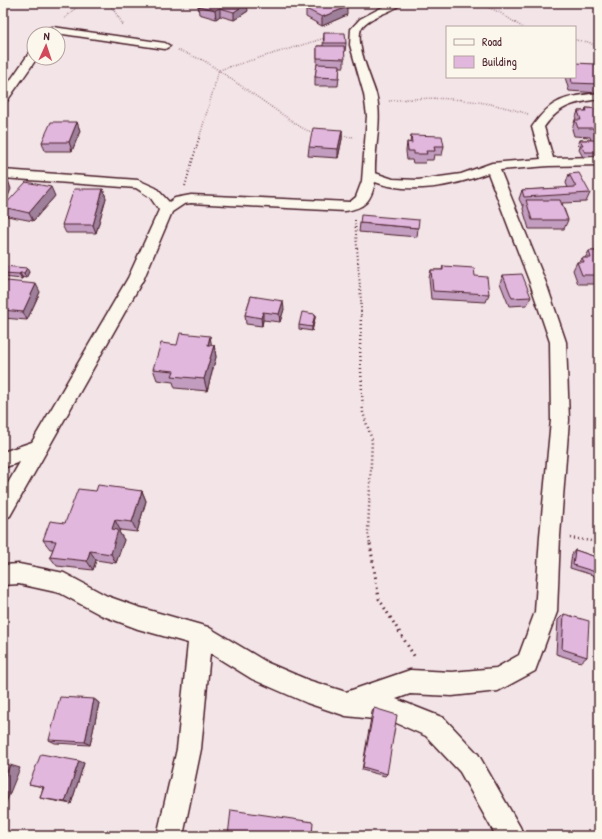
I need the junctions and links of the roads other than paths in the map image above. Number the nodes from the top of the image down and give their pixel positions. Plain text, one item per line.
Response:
1 (397, 3) edge
2 (66, 32) edge
3 (164, 46) road end
4 (26, 66) edge
5 (599, 96) edge
6 (3, 99) edge
7 (599, 161) edge
8 (548, 162) junction
9 (492, 167) junction
10 (3, 174) edge
11 (369, 175) junction
12 (166, 210) junction
13 (38, 448) junction
14 (3, 460) edge
15 (6, 495) edge
16 (3, 575) edge
17 (200, 635) junction
18 (346, 704) junction
19 (170, 836) edge
20 (511, 836) edge

1 - 11 street
2 - 3 street
4 - 6 street
5 - 8 street
7 - 8 street
8 - 9 street
9 - 11 street
9 - 18 street
10 - 12 street
11 - 12 street
12 - 13 street
13 - 14 street
13 - 15 street
16 - 17 street
17 - 18 street
17 - 19 street
18 - 20 street

